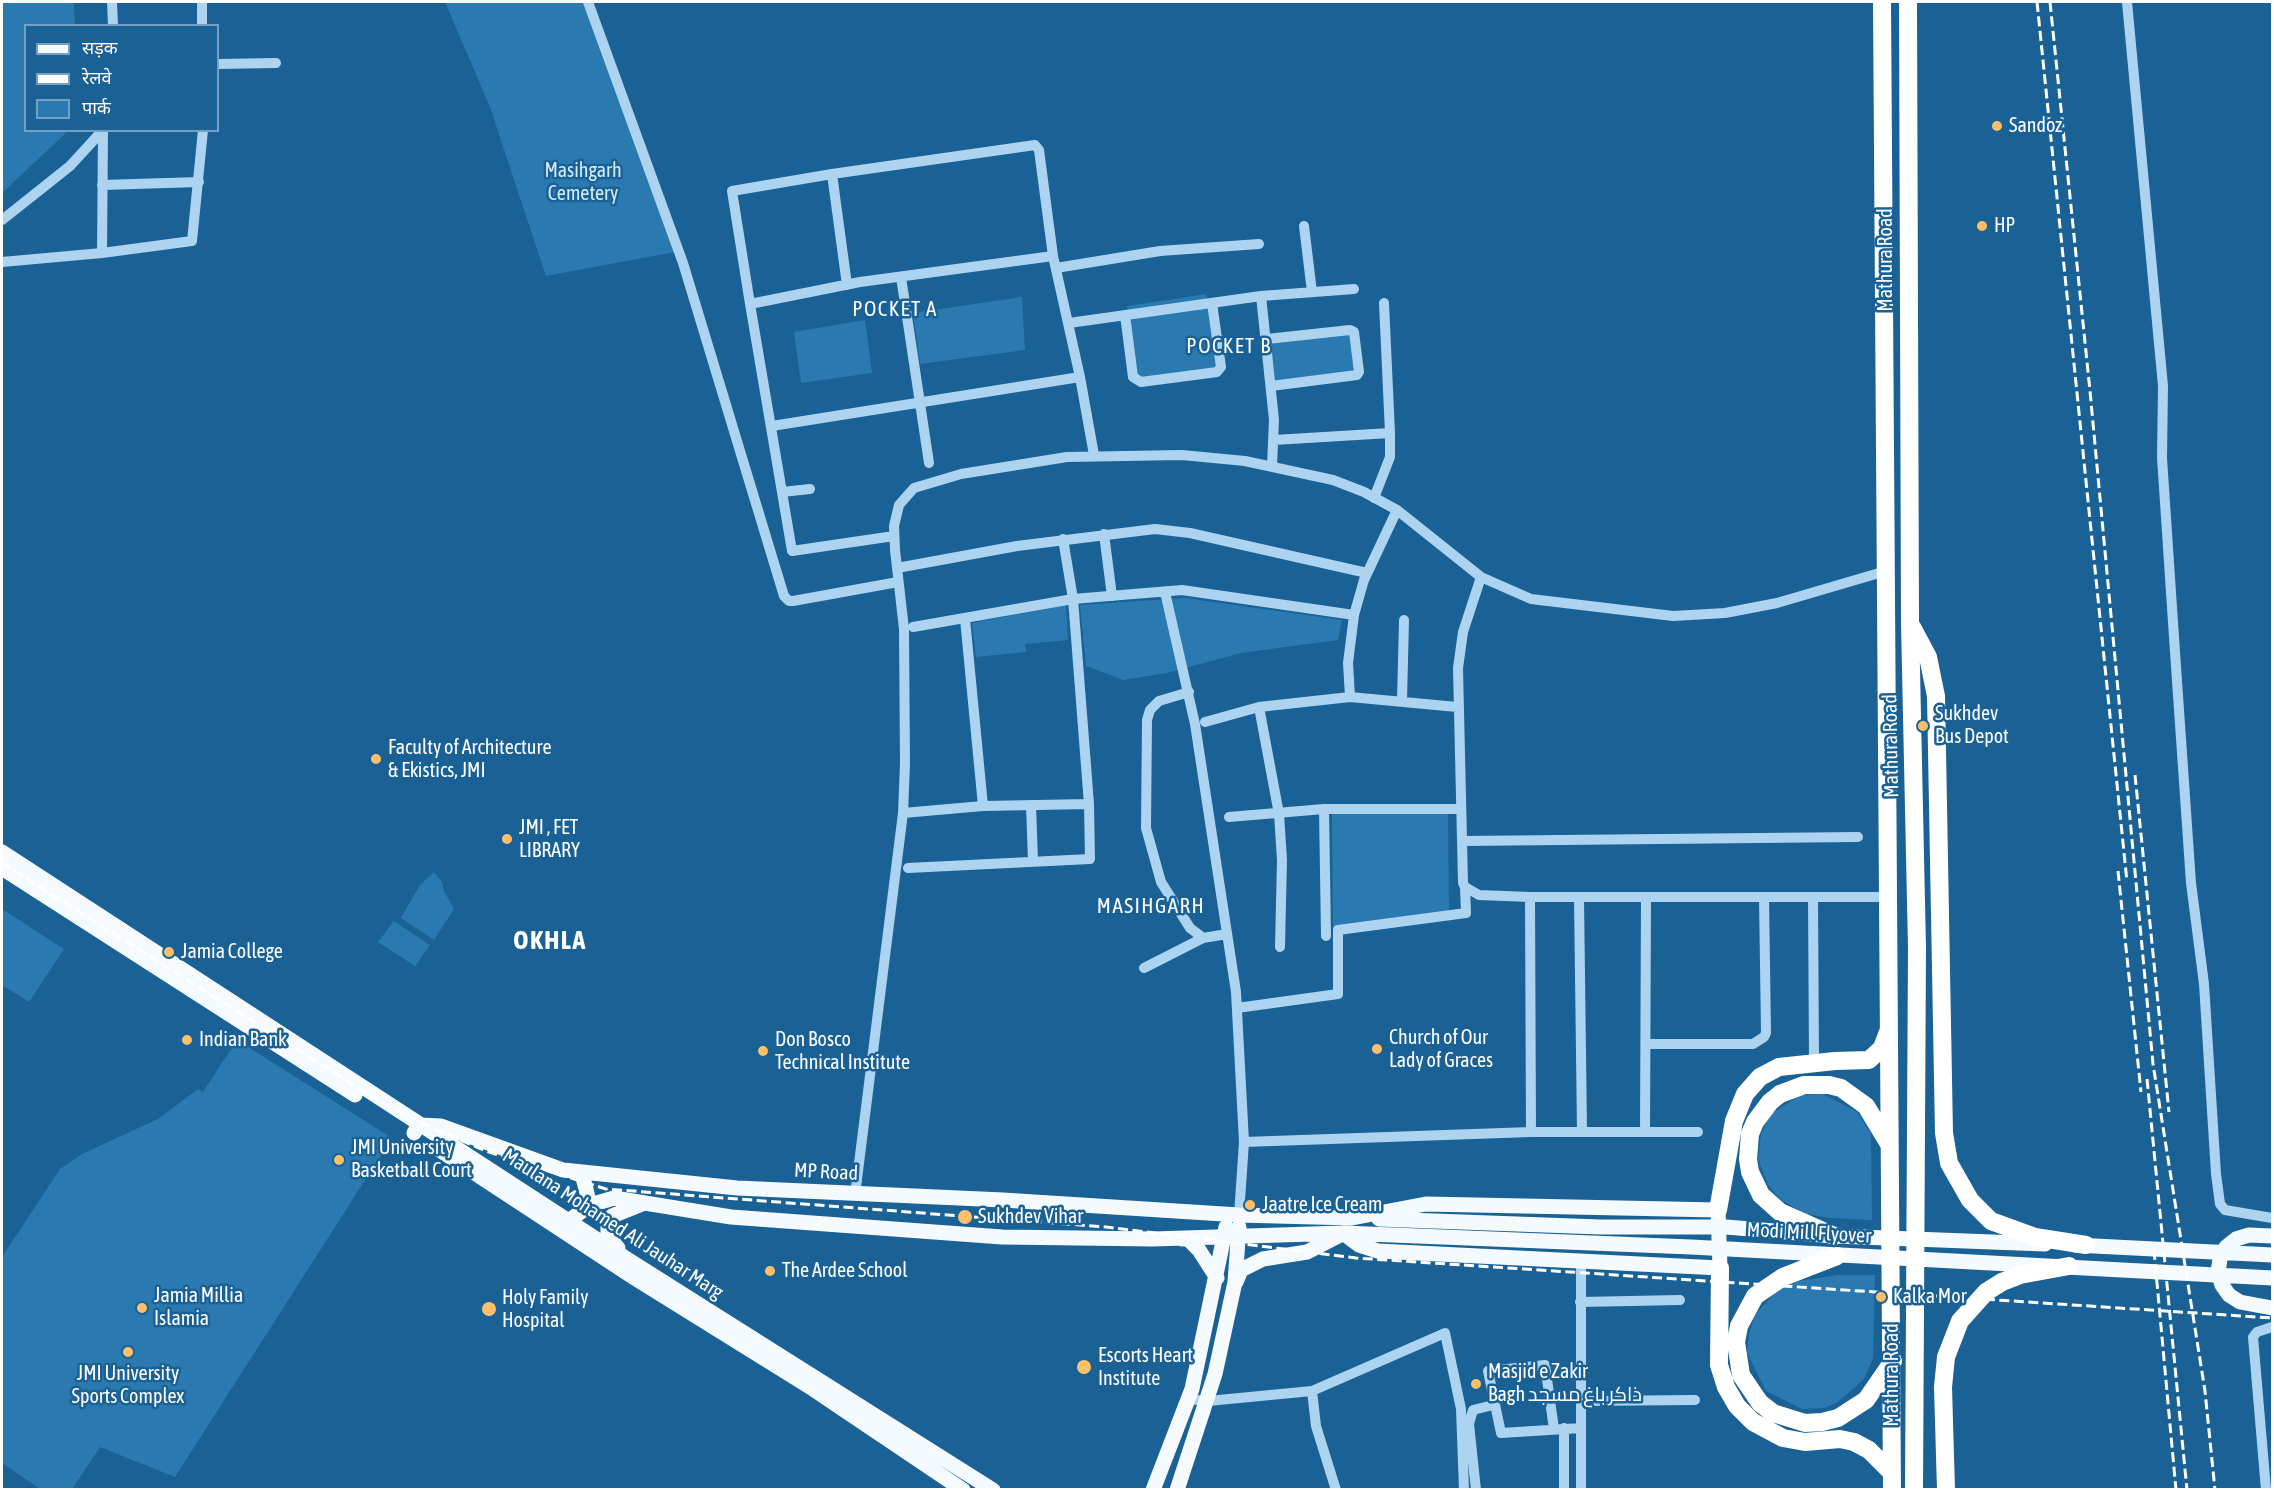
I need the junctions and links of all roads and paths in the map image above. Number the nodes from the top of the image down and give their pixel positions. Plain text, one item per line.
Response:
1 (112, 2) edge
2 (202, 2) edge
3 (588, 2) edge
4 (1882, 2) edge
5 (1908, 2) edge
6 (2127, 2) edge
7 (113, 24) edge
8 (202, 24) edge
9 (276, 63) dead end
10 (219, 64) edge
11 (101, 132) edge
12 (103, 132) edge
13 (202, 132) edge
14 (832, 174) junction
15 (199, 182) junction
16 (102, 185) junction
17 (2, 220) edge
18 (1304, 226) dead end
19 (1259, 244) dead end
20 (102, 253) junction
21 (1053, 256) junction
22 (2, 262) edge
23 (1056, 268) junction
24 (901, 277) junction
25 (847, 285) junction
26 (1354, 289) dead end
27 (1312, 292) junction
28 (1261, 296) junction
29 (1212, 303) junction
30 (1384, 303) dead end
31 (750, 304) junction
32 (1125, 315) junction
33 (1069, 323) junction
34 (1267, 339) junction
35 (1080, 376) junction
36 (1271, 386) junction
37 (918, 402) junction
38 (772, 426) junction
39 (1390, 433) junction
40 (1274, 440) junction
41 (1094, 455) junction
42 (928, 463) dead end
43 (1272, 466) junction
44 (810, 489) dead end
45 (782, 492) junction
46 (1374, 498) junction
47 (1398, 510) junction
48 (1104, 534) junction
49 (894, 536) junction
50 (1063, 539) junction
51 (897, 568) junction
52 (1886, 571) junction
53 (1367, 573) junction
54 (1481, 577) junction
55 (898, 582) junction
56 (1165, 592) junction
57 (1112, 596) junction
58 (1073, 599) junction
59 (1354, 615) junction
60 (965, 619) junction
61 (1404, 620) dead end
62 (1910, 623) junction
63 (913, 627) dead end
64 (1189, 692) junction
65 (1350, 697) junction
66 (1402, 701) junction
67 (1259, 707) junction
68 (1457, 707) junction
69 (1204, 722) dead end
70 (1089, 804) junction
71 (1030, 805) junction
72 (983, 806) junction
73 (1324, 809) junction
74 (1461, 809) junction
75 (903, 813) junction
76 (1279, 814) junction
77 (1229, 818) dead end
78 (1858, 837) dead end
79 (1462, 842) junction
80 (2, 852) edge
81 (1033, 861) junction
82 (2, 868) edge
83 (909, 868) dead end
84 (1466, 887) junction
85 (53, 894) junction
86 (1530, 897) junction
87 (1579, 897) junction
88 (1646, 897) junction
89 (1764, 897) junction
90 (1813, 897) junction
91 (1888, 897) junction
92 (1227, 934) junction
93 (1326, 936) dead end
94 (1203, 938) junction
95 (1280, 947) dead end
96 (1144, 968) dead end
97 (1237, 1008) junction
98 (1890, 1028) junction
99 (1647, 1044) junction
100 (1814, 1063) junction
101 (417, 1129) junction
102 (1581, 1131) junction
103 (1645, 1131) junction
104 (1532, 1132) junction
105 (1698, 1132) dead end
106 (1244, 1142) junction
107 (1891, 1148) junction
108 (582, 1174) junction
109 (855, 1195) junction
110 (648, 1202) junction
111 (590, 1205) junction
112 (1718, 1210) junction
113 (1233, 1215) junction
114 (1352, 1218) junction
115 (2272, 1218) edge
116 (567, 1226) junction
117 (1343, 1233) junction
118 (1232, 1236) junction
119 (1834, 1236) junction
120 (2272, 1236) edge
121 (1153, 1239) junction
122 (2086, 1245) junction
123 (2272, 1255) edge
124 (1837, 1256) junction
125 (627, 1259) junction
126 (1581, 1261) junction
127 (2069, 1266) junction
128 (1720, 1268) junction
129 (1217, 1278) junction
130 (2272, 1278) edge
131 (1235, 1282) junction
132 (1680, 1300) dead end
133 (1580, 1302) junction
134 (2272, 1308) edge
135 (2272, 1327) edge
136 (1893, 1361) junction
137 (1312, 1391) junction
138 (1188, 1399) junction
139 (1695, 1400) dead end
140 (1208, 1401) junction
141 (1581, 1401) junction
142 (1493, 1405) junction
143 (1559, 1428) junction
144 (1581, 1428) junction
145 (1892, 1481) edge
146 (963, 1490) edge
147 (993, 1490) edge
148 (1154, 1490) edge
149 (1177, 1490) edge
150 (1336, 1490) edge
151 (1464, 1490) edge
152 (1476, 1490) edge
153 (1564, 1490) edge
154 (1581, 1490) edge
155 (1914, 1490) edge
156 (1946, 1490) edge
157 (2266, 1490) edge

1 - 7 street
2 - 8 street
3 - 55 street
4 - 52 highway, Mathura Road
5 - 62 highway, Mathura Road
6 - 115 street
9 - 10 street
11 - 17 street
12 - 16 street
13 - 15 street
14 - 21 street
14 - 25 street
14 - 31 street
15 - 16 street
15 - 20 street
16 - 20 street
18 - 27 street
19 - 23 street
20 - 22 street
21 - 23 street
21 - 24 street
23 - 33 street
24 - 25 street
24 - 37 street
25 - 31 street
26 - 27 street
27 - 28 street
28 - 29 street
28 - 34 street
29 - 32 street
29 - 32 street
30 - 39 street
31 - 38 street
32 - 33 street
33 - 35 street
34 - 36 street
34 - 36 street
35 - 37 street
35 - 41 street
36 - 40 street
37 - 38 street
37 - 42 street
38 - 45 street
39 - 40 street
39 - 46 street
40 - 43 street
41 - 43 street
41 - 49 street
43 - 46 street
44 - 45 street
45 - 49 street
46 - 47 street
47 - 53 street
47 - 54 street
48 - 50 street
48 - 53 street
48 - 57 street
49 - 51 street
50 - 51 street
50 - 58 street
51 - 55 street
52 - 54 street
52 - 91 highway, Mathura Road
53 - 59 street
54 - 68 street
55 - 75 street
56 - 57 street
56 - 59 street
56 - 64 street
57 - 58 street
58 - 60 street
58 - 70 street
59 - 65 street
60 - 63 street
60 - 72 street
61 - 66 street
62 - 122 highway
62 - 155 highway, Mathura Road
64 - 92 street
64 - 94 street
65 - 66 street
65 - 67 street
66 - 68 street
67 - 69 street
67 - 76 street
68 - 74 street
70 - 71 street
70 - 81 street
71 - 72 street
71 - 81 street
72 - 75 street
73 - 74 street
73 - 76 street
73 - 93 street
74 - 79 street
75 - 109 street
76 - 77 street
76 - 95 street
78 - 79 street
79 - 84 street
80 - 85 main road, Maulana Mohamed Ali Jauhar Marg
81 - 83 street
82 - 85 main road, Maulana Mohamed Ali Jauhar Marg
84 - 86 street
84 - 97 street
85 - 101 main road, Maulana Mohamed Ali Jauhar Marg
86 - 87 street
86 - 104 street
87 - 88 street
87 - 102 street
88 - 89 street
88 - 99 street
89 - 90 street
89 - 99 street
90 - 91 street
90 - 100 street
91 - 98 highway, Mathura Road
92 - 94 street
92 - 97 street
94 - 96 street
97 - 106 street
98 - 100 highway
98 - 107 highway, Mathura Road
99 - 103 street
100 - 112 highway
101 - 108 main road, MP Road
101 - 116 main road, Maulana Mohamed Ali Jauhar Marg
102 - 103 street
102 - 104 street
103 - 105 street
104 - 106 street
106 - 113 street
107 - 119 highway
107 - 136 highway, Mathura Road
108 - 109 main road, MP Road
108 - 111 main road
109 - 113 main road, MP Road
110 - 111 main road
110 - 121 main road
110 - 125 main road
111 - 116 main road
112 - 114 main road
112 - 128 main road
113 - 114 main road, MP Road
113 - 118 main road
114 - 119 main road, Modi Mill Flyover
116 - 125 main road, Maulana Mohamed Ali Jauhar Marg
116 - 146 main road, Maulana Mohamed Ali Jauhar Marg
117 - 118 main road, Modi Mill Flyover
117 - 124 main road, Modi Mill Flyover
117 - 126 main road
117 - 131 main road
118 - 121 main road
118 - 129 main road
118 - 131 main road
119 - 122 main road, Modi Mill Flyover
120 - 134 main road
121 - 129 main road
122 - 123 main road, Modi Mill Flyover
124 - 127 main road, Modi Mill Flyover
124 - 136 highway
125 - 147 main road, Maulana Mohamed Ali Jauhar Marg
126 - 128 main road
126 - 133 street
127 - 130 main road, Modi Mill Flyover
127 - 156 highway
128 - 145 highway
129 - 138 main road
131 - 140 main road
132 - 133 street
133 - 141 street
135 - 157 street
136 - 145 highway, Mathura Road
137 - 140 street
137 - 150 street
137 - 151 street
138 - 140 street
138 - 148 main road
139 - 141 street
140 - 149 main road
141 - 144 street
142 - 143 street
142 - 143 street
142 - 152 street
143 - 144 street
143 - 153 street
144 - 154 street

